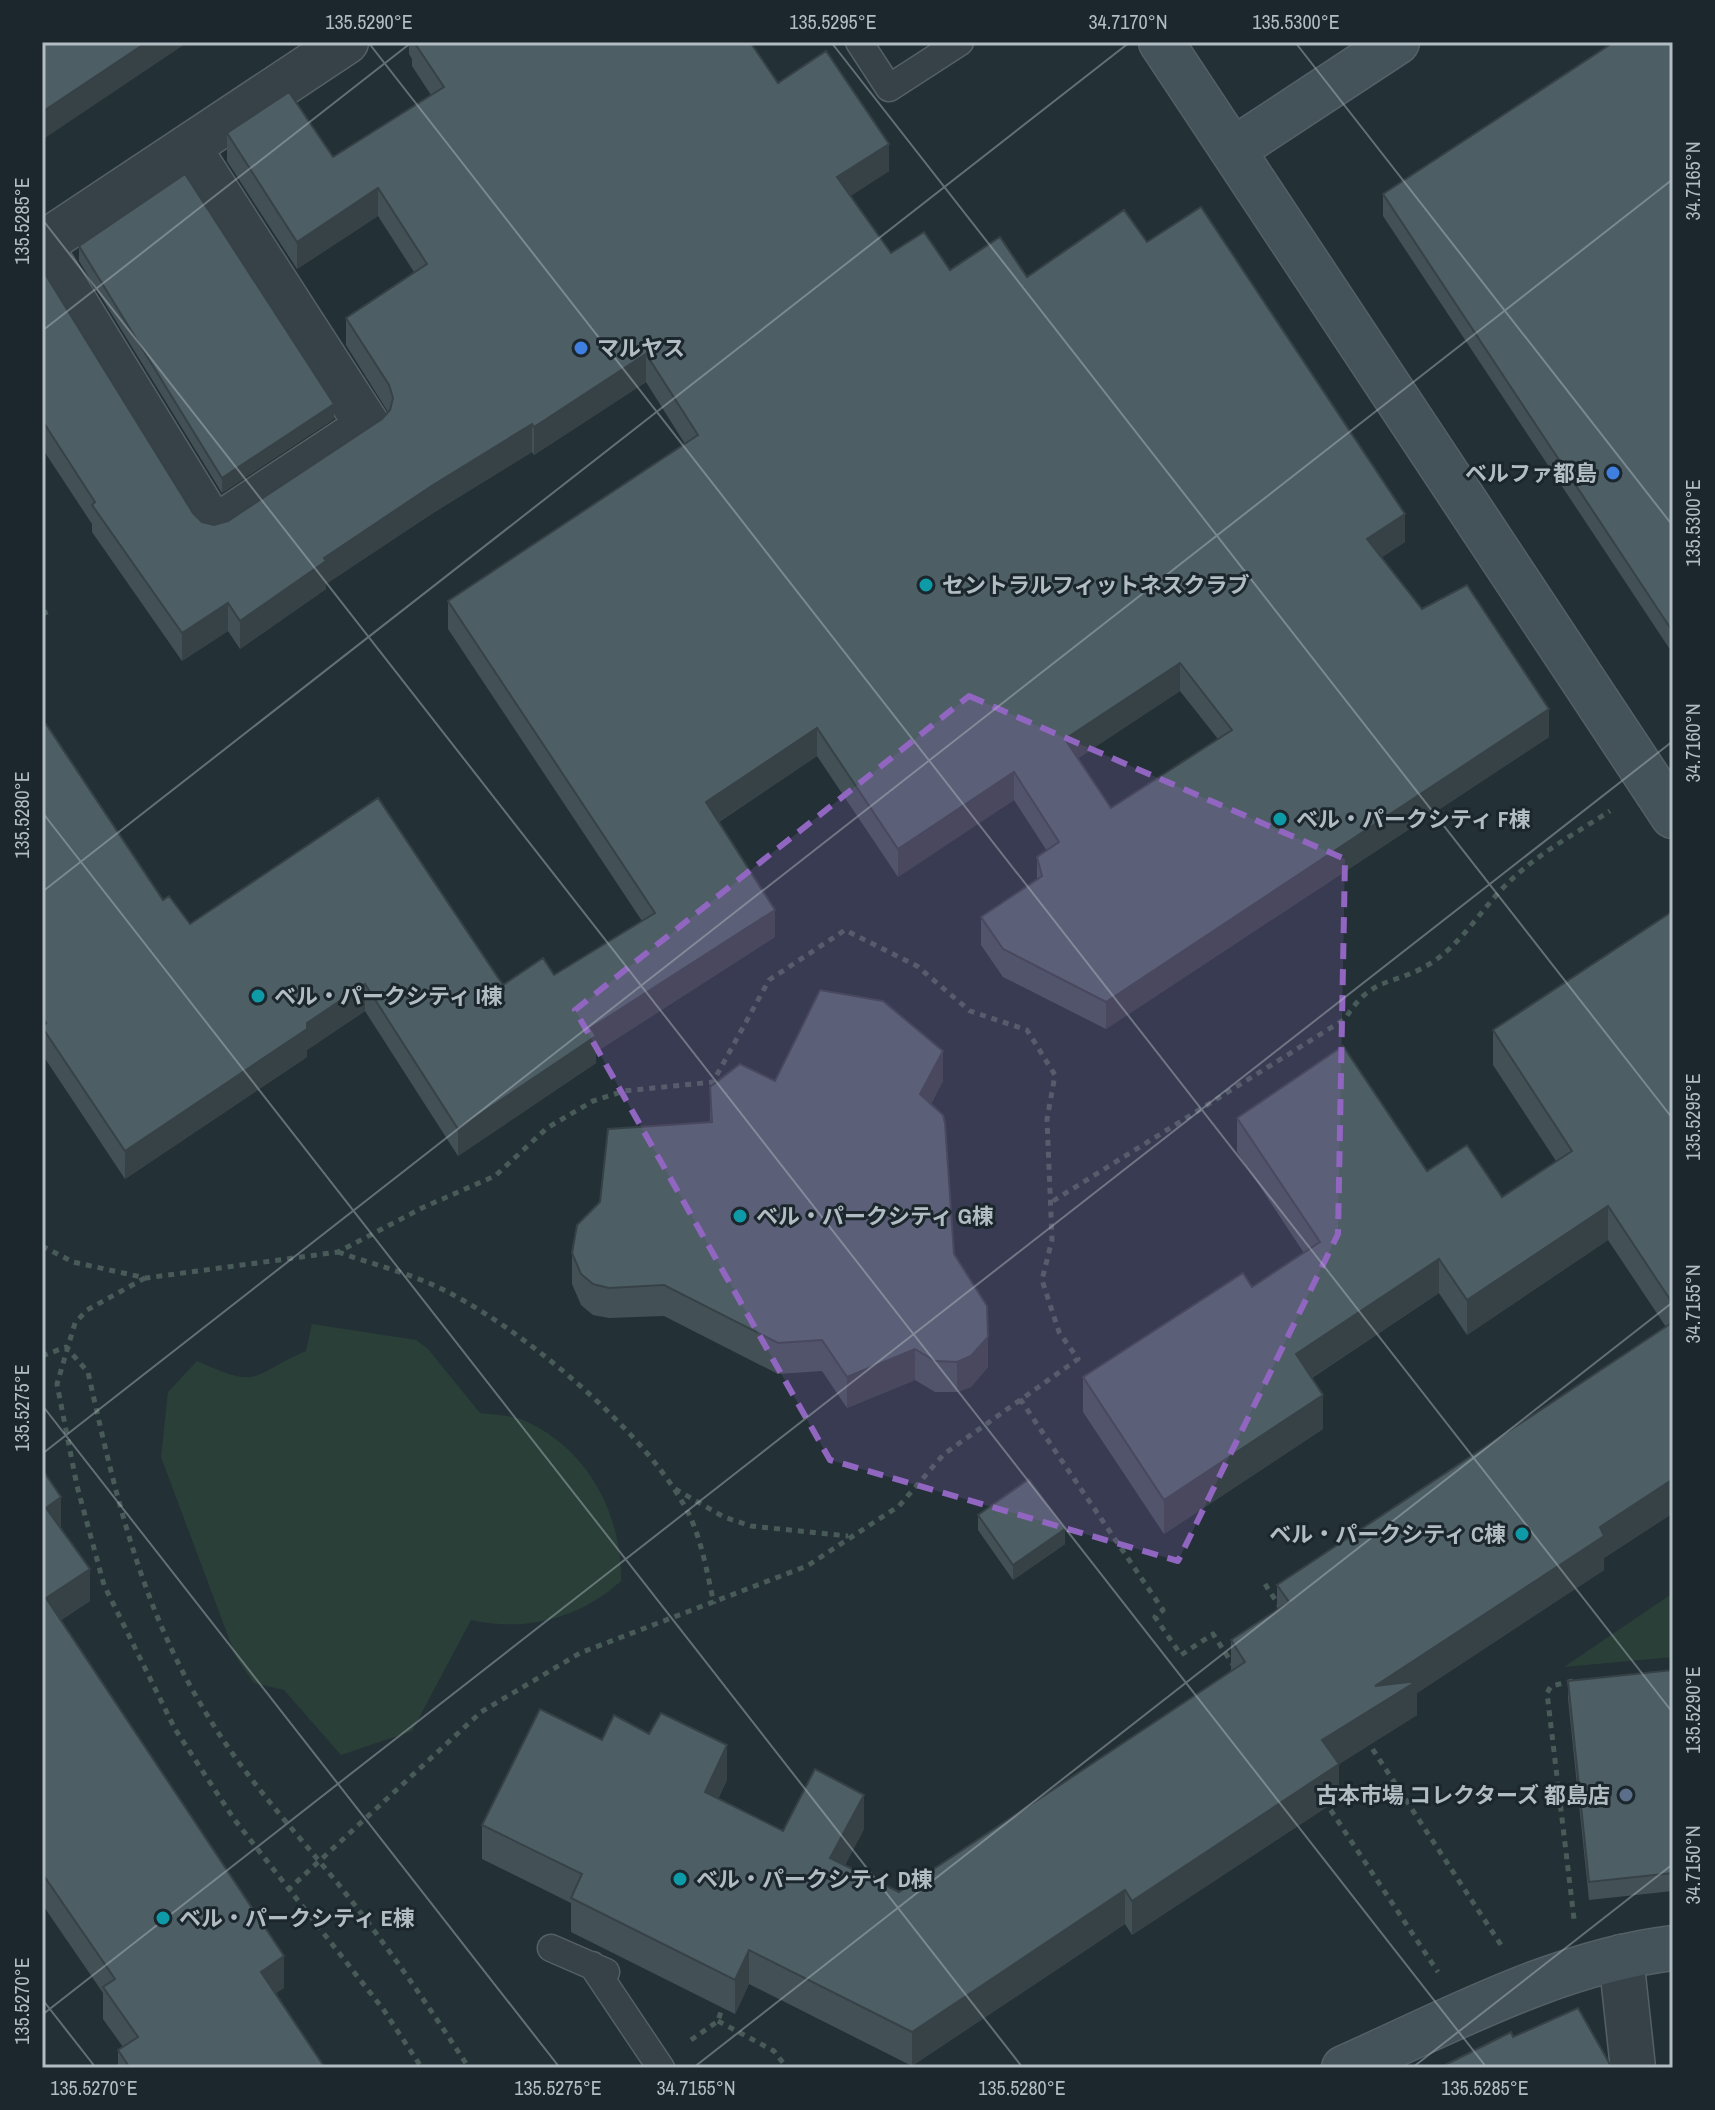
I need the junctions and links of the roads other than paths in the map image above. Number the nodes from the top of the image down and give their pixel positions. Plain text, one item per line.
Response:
1 (346, 42) edge
2 (859, 42) edge
3 (960, 42) edge
4 (1161, 42) edge
5 (1397, 42) edge
6 (188, 147) junction
7 (1233, 150) junction
8 (42, 247) edge
9 (1673, 816) edge
10 (551, 1948) dead end
11 (1673, 1948) edge
12 (1621, 1957) junction
13 (592, 1965) junction
14 (624, 1981) edge
15 (661, 2068) edge
16 (1344, 2068) edge
17 (1633, 2068) edge

1 - 6 street
2 - 3 lane
4 - 7 street
5 - 7 street
6 - 8 street
6 - 8 street
7 - 9 street
10 - 13 lane
11 - 12 street
12 - 16 street
12 - 17 street
13 - 14 lane
13 - 15 lane

